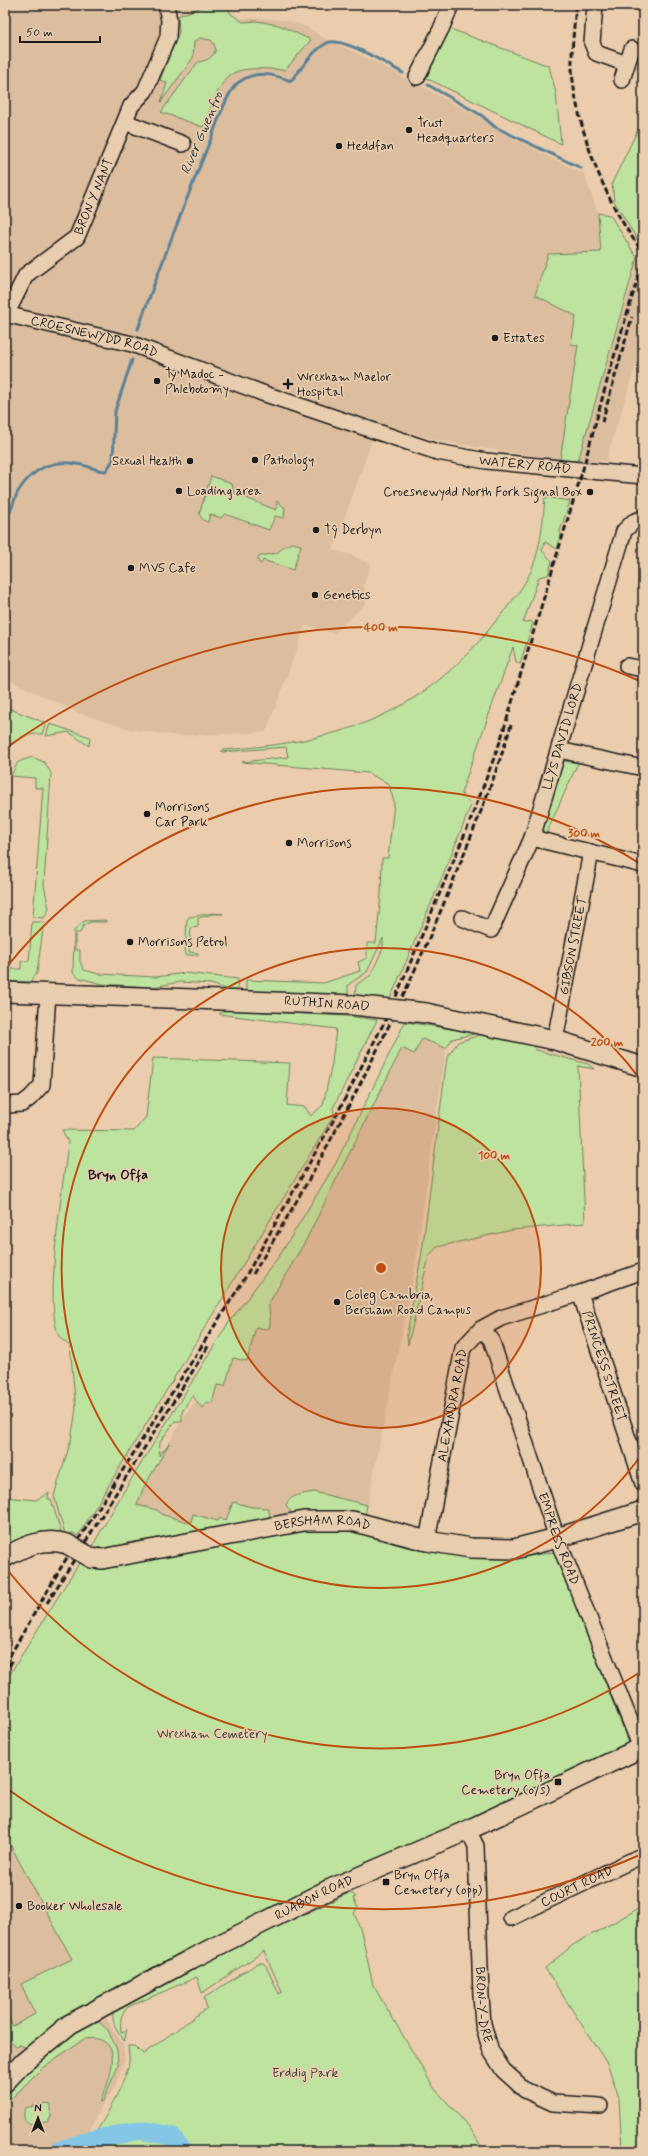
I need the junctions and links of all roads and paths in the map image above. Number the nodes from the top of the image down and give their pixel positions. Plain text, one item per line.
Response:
1 (166, 5) edge
2 (451, 5) edge
3 (595, 5) edge
4 (632, 49) dead end
5 (627, 64) junction
6 (416, 77) dead end
7 (622, 80) dead end
8 (125, 122) junction
9 (183, 144) dead end
10 (6, 315) edge
11 (409, 443) joint
12 (643, 476) edge
13 (643, 518) edge
14 (627, 666) dead end
15 (643, 669) edge
16 (559, 750) junction
17 (643, 768) edge
18 (532, 838) junction
19 (591, 852) junction
20 (643, 865) edge
21 (462, 918) dead end
22 (5, 992) edge
23 (48, 994) junction
24 (555, 1040) junction
25 (643, 1066) edge
26 (5, 1105) edge
27 (643, 1271) edge
28 (580, 1293) junction
29 (481, 1329) junction
30 (643, 1484) edge
31 (643, 1511) edge
32 (557, 1538) junction
33 (427, 1541) junction
34 (5, 1557) edge
35 (642, 1749) edge
36 (468, 1830) junction
37 (643, 1855) edge
38 (511, 1918) dead end
39 (5, 2082) edge
40 (600, 2106) dead end

1 - 8 street, BRON Y NANT
2 - 6 street
3 - 5 street
4 - 5 street
5 - 7 street
8 - 9 street
8 - 10 street, BRON Y NANT
10 - 11 street, CROESNEWYDD ROAD
11 - 12 street, WATERY ROAD
13 - 16 street, LLYS DAVID LORD
14 - 15 street
16 - 17 street
16 - 18 street, LLYS DAVID LORD
18 - 19 street
18 - 21 street, LLYS DAVID LORD
19 - 20 street
19 - 24 street, GIBSON STREET
22 - 23 main road, RUTHIN ROAD
23 - 24 main road, RUTHIN ROAD, bridge
23 - 26 street
24 - 25 main road, RUTHIN ROAD
27 - 28 street, ALEXANDRA ROAD
28 - 29 street, ALEXANDRA ROAD
28 - 30 street, PRINCESS STREET
29 - 32 street, EMPRESS ROAD
29 - 33 street, ALEXANDRA ROAD
31 - 32 main road, BERSHAM ROAD
32 - 33 main road, BERSHAM ROAD
32 - 35 street, EMPRESS ROAD
33 - 34 main road, BERSHAM ROAD, bridge
35 - 36 main road, RUABON ROAD
36 - 39 main road, RUABON ROAD
36 - 40 street, BRON-Y-DRE
37 - 38 street, COURT ROAD

